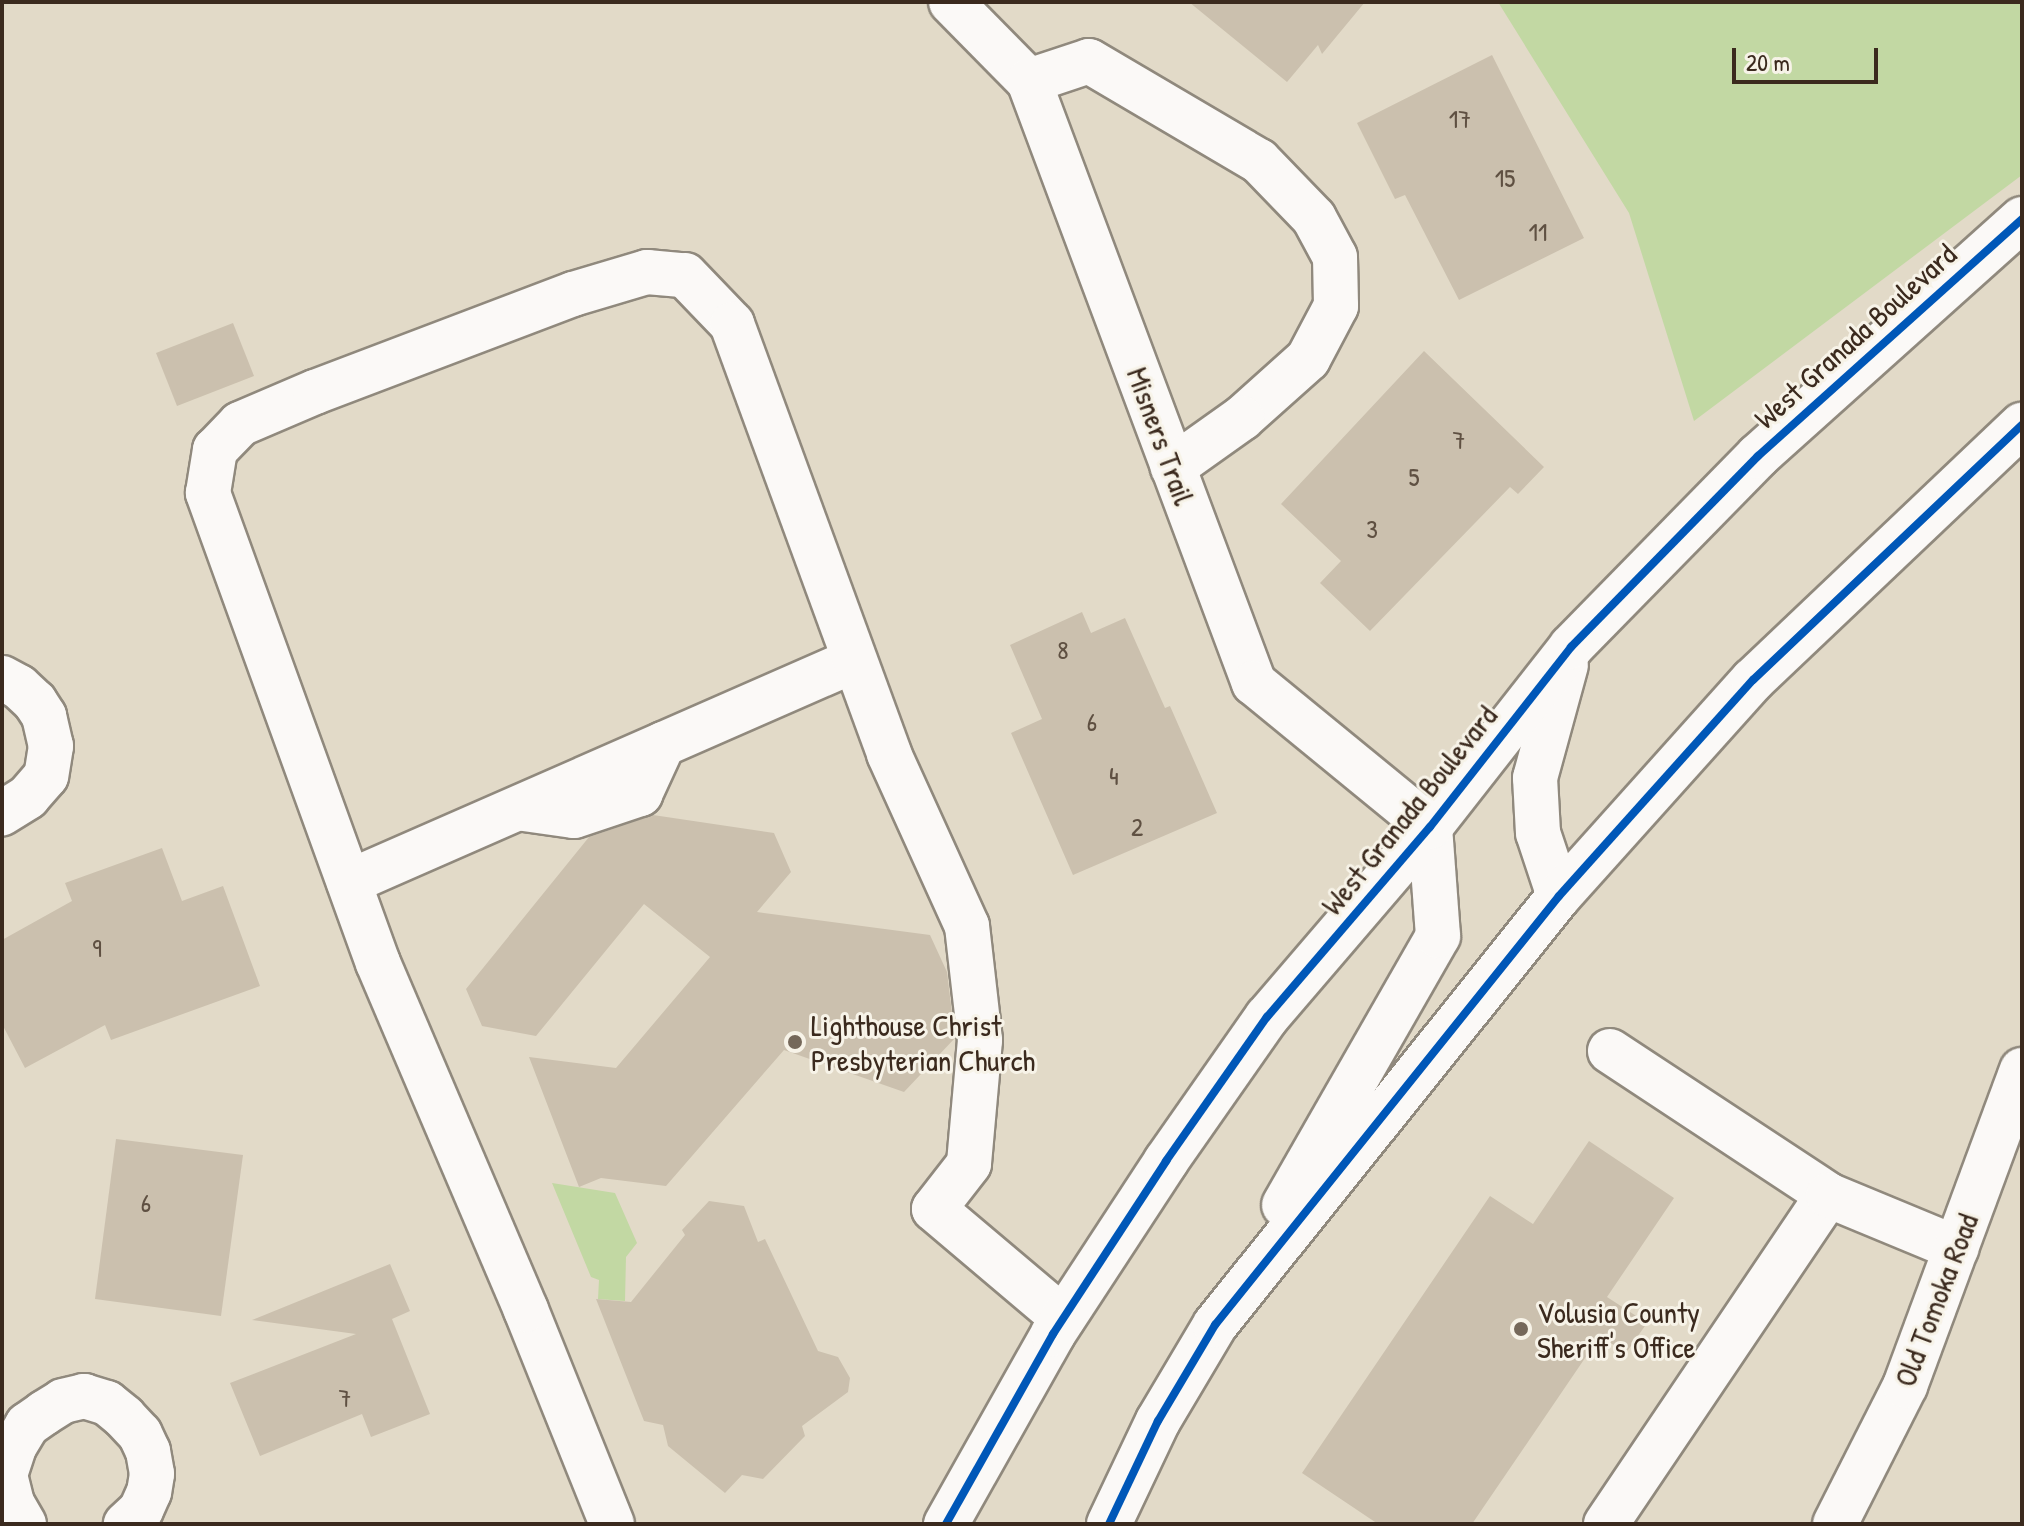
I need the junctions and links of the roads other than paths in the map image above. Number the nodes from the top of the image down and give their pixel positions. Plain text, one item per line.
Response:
1 (951, 2) edge
2 (1029, 81) junction
3 (2022, 219) edge
4 (2022, 425) edge
5 (1173, 467) junction
6 (1571, 647) junction
7 (853, 661) junction
8 (2, 678) edge
9 (2, 813) edge
10 (1430, 827) junction
11 (349, 882) junction
12 (1559, 896) junction
13 (1610, 1051) dead end
14 (2022, 1070) edge
15 (1828, 1195) junction
16 (1956, 1248) junction
17 (1063, 1318) junction
18 (1215, 1325) junction
19 (13, 1510) edge
20 (126, 1524) edge
21 (612, 1524) edge
22 (946, 1524) edge
23 (1109, 1524) edge
24 (1606, 1524) edge
25 (1835, 1524) edge

1 - 2 main road, Misners Trail
2 - 5 main road, Misners Trail
2 - 5 main road
3 - 6 main road, West Granada Boulevard
4 - 12 main road
5 - 10 main road, Misners Trail
6 - 10 main road, West Granada Boulevard
6 - 12 main road
7 - 11 main road
7 - 11 main road
7 - 17 main road
8 - 9 main road
10 - 17 main road, West Granada Boulevard
10 - 18 main road
11 - 21 main road
12 - 18 main road
13 - 15 main road
14 - 16 main road, Old Tomoka Road
15 - 16 main road
15 - 24 main road
16 - 25 main road, Old Tomoka Road
17 - 22 main road, West Granada Boulevard
18 - 23 main road
19 - 20 main road

